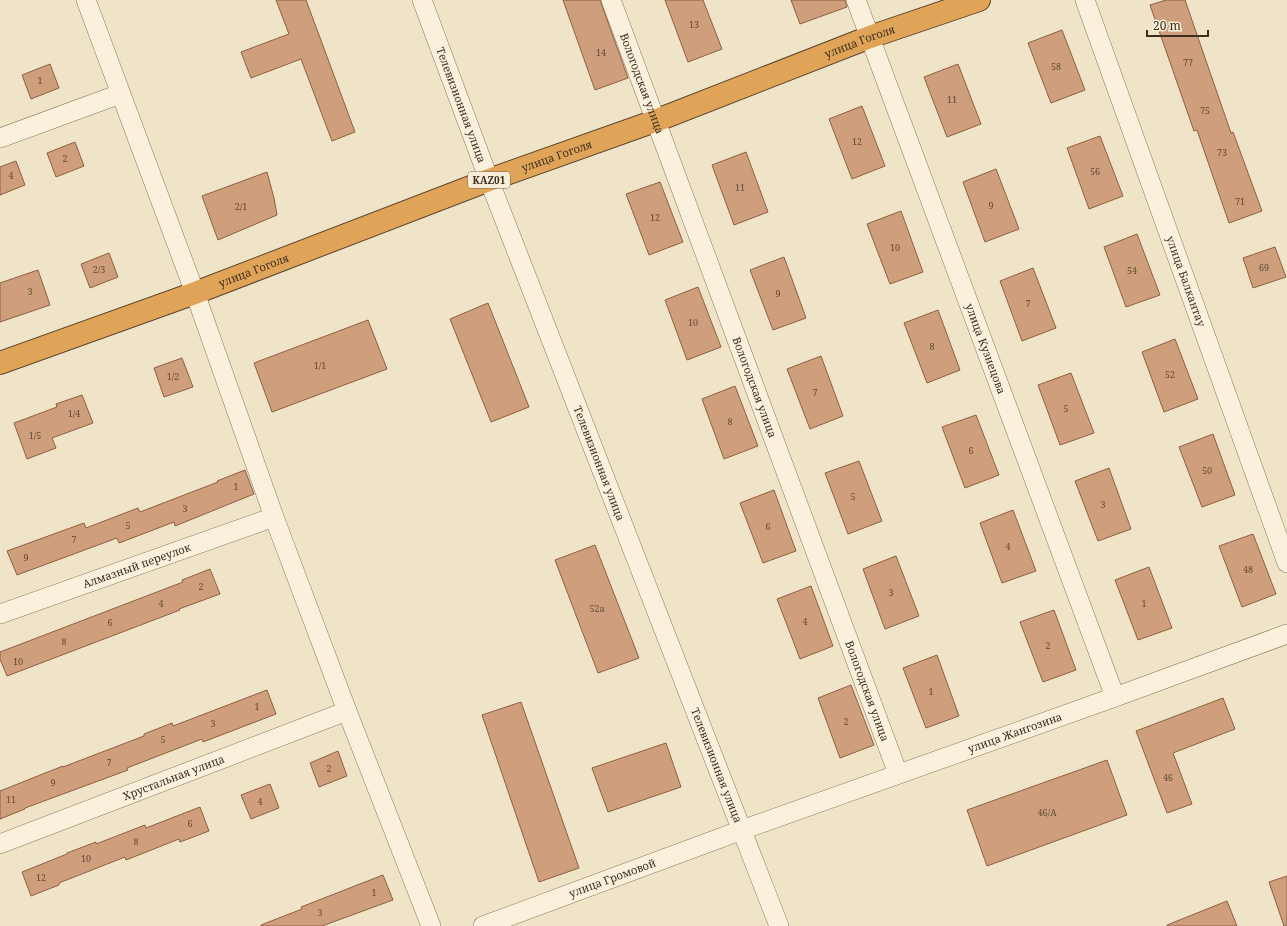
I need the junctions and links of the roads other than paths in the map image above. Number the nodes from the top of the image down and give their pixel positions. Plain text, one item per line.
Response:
1 (86, 0) edge
2 (422, 0) edge
3 (611, 0) edge
4 (856, 0) edge
5 (979, 0) edge
6 (1085, 0) edge
7 (870, 37) junction
8 (120, 94) junction
9 (655, 122) junction
10 (0, 138) edge
11 (489, 180) junction
12 (195, 293) junction
13 (0, 363) edge
14 (274, 517) junction
15 (1287, 563) edge
16 (0, 614) edge
17 (1287, 634) edge
18 (1116, 697) junction
19 (347, 712) junction
20 (898, 774) junction
21 (742, 830) junction
22 (0, 844) edge
23 (431, 926) edge
24 (483, 926) edge
25 (779, 926) edge

1 - 8 street
2 - 11 street, Телевизионная улица
3 - 9 street, Вологодская улица
4 - 7 street, улица Кузнецова
5 - 7 highway, улица Гоголя / KАZ01
6 - 15 street, улица Балкантау
7 - 9 highway, улица Гоголя / KАZ01
7 - 18 street, улица Кузнецова
8 - 10 street
8 - 12 street
9 - 11 highway, улица Гоголя / KАZ01
9 - 20 street, Вологодская улица
11 - 12 highway, улица Гоголя / KАZ01
11 - 21 street, Телевизионная улица
12 - 13 highway, улица Гоголя / KАZ01
12 - 14 street
14 - 16 street, Алмазный переулок
14 - 19 street
17 - 18 street, улица Жангозина
18 - 20 street, улица Жангозина
19 - 22 street, Хрустальная улица
19 - 23 street
20 - 21 street, улица Жангозина
21 - 24 street, улица Громовой
21 - 25 street, Телевизионная улица

